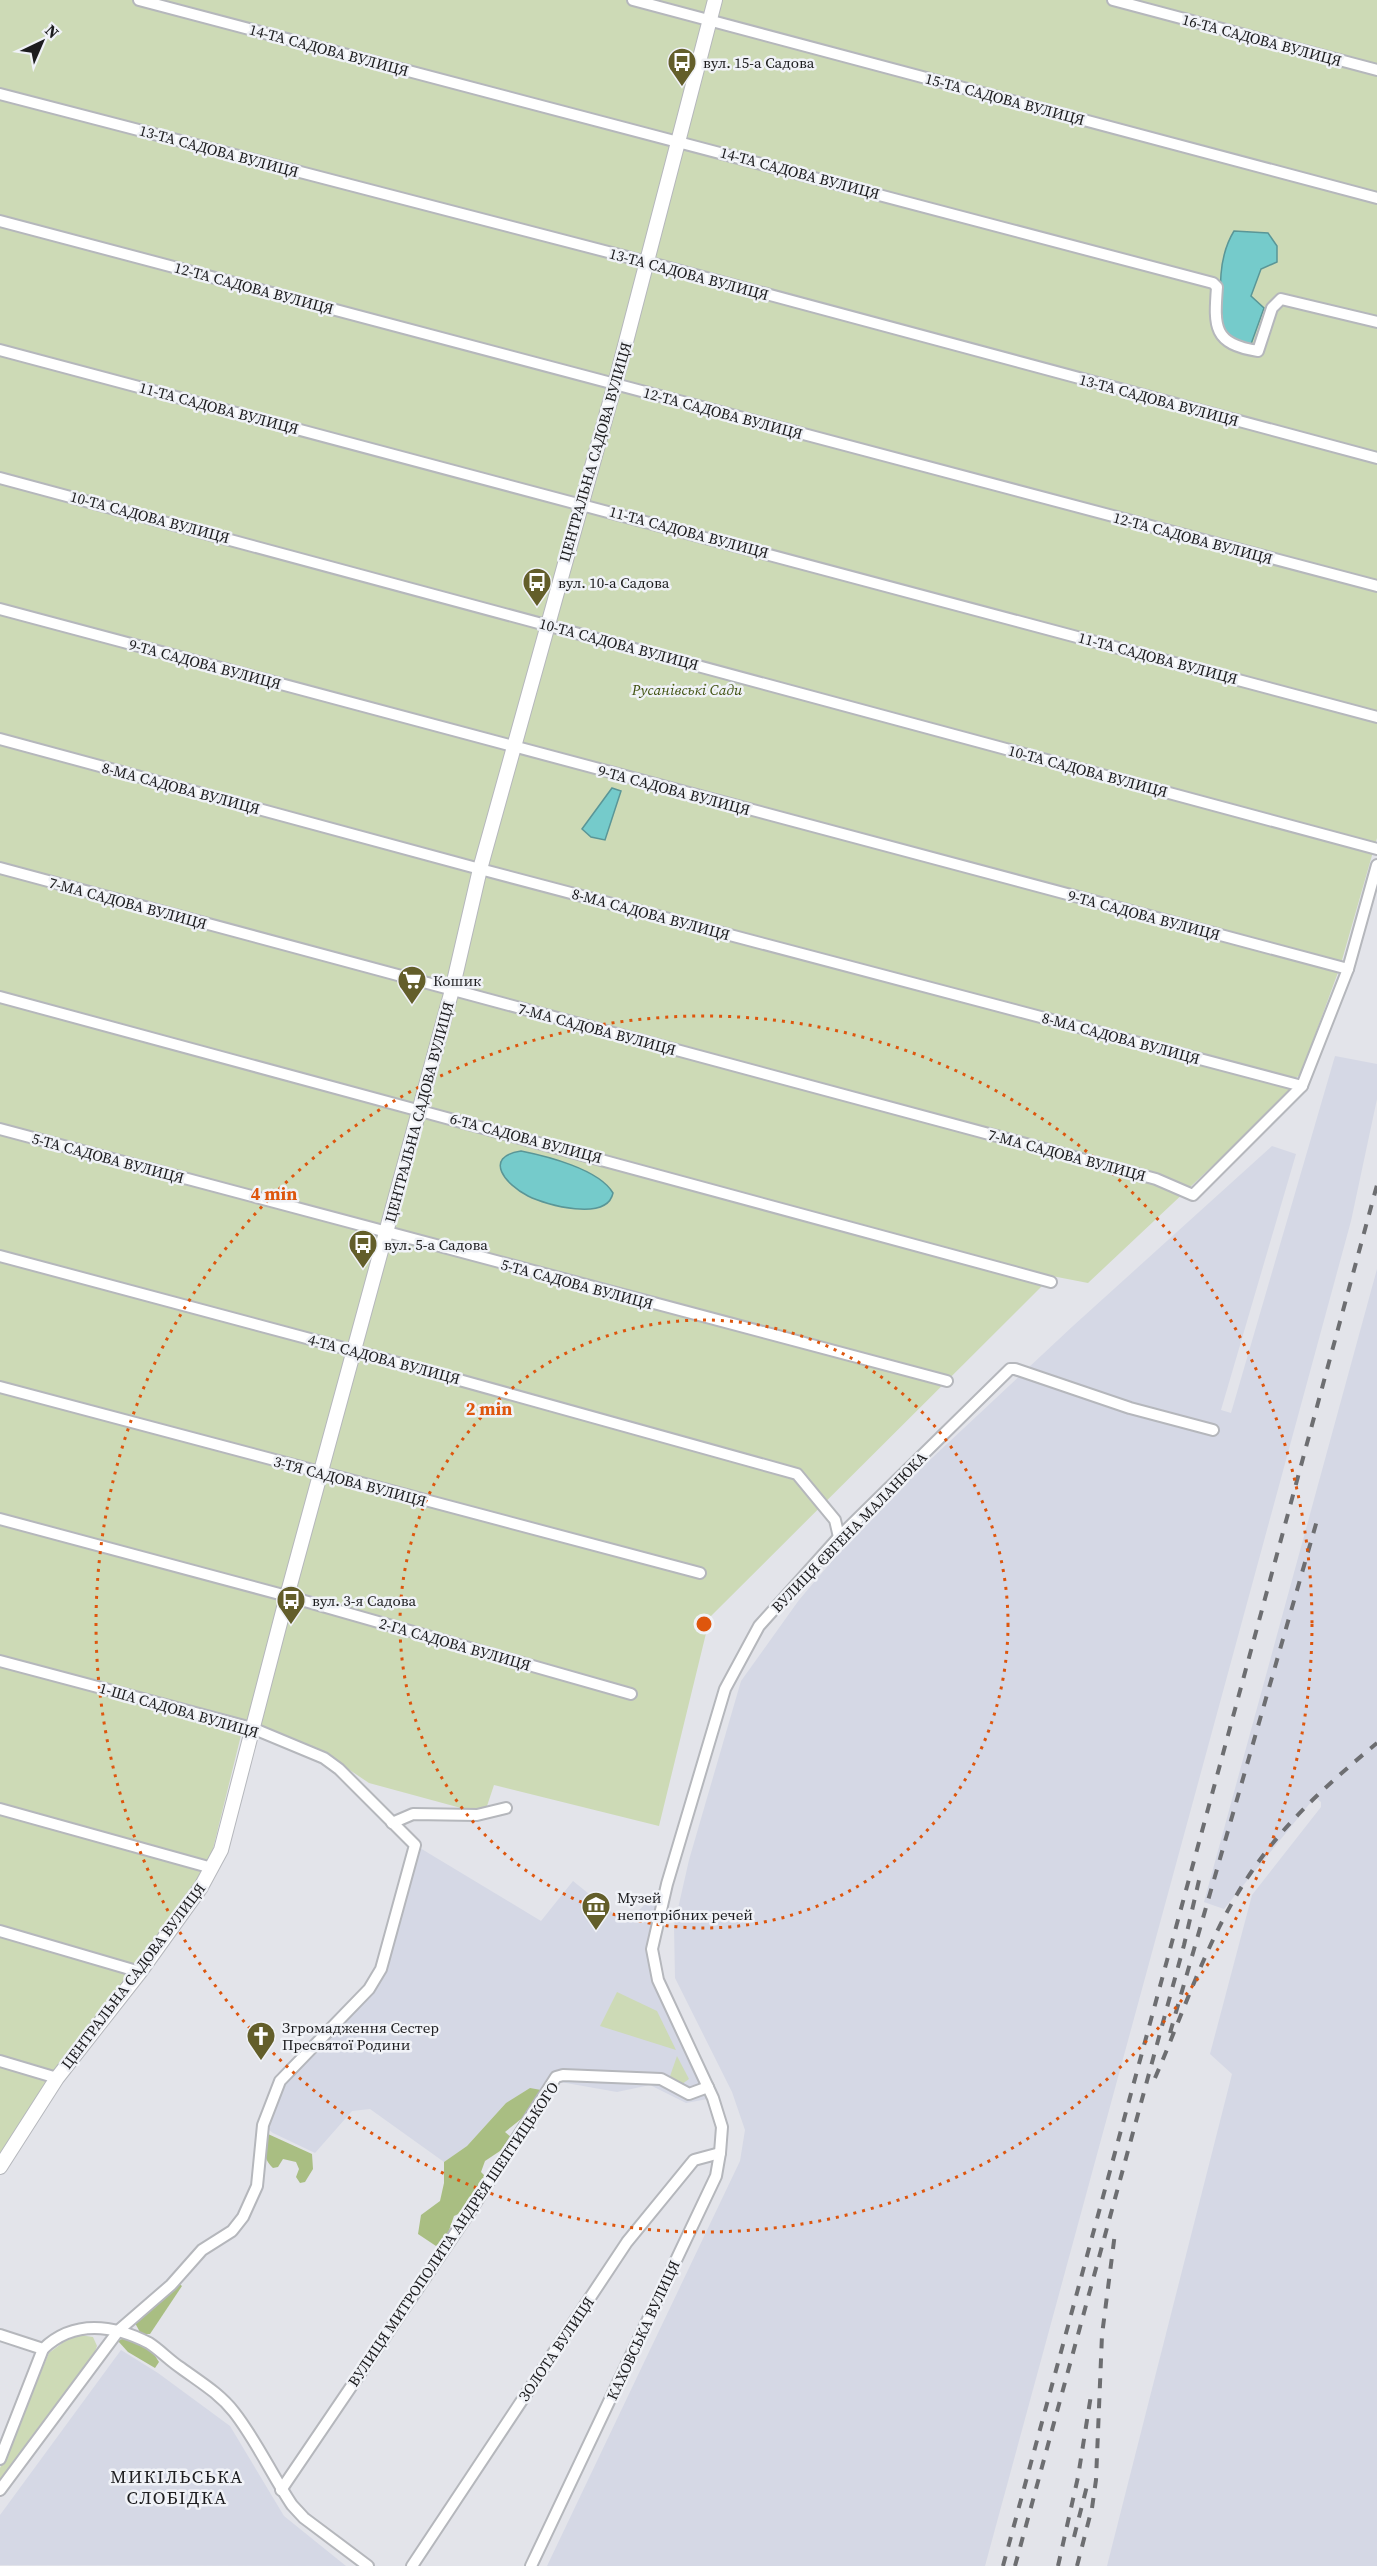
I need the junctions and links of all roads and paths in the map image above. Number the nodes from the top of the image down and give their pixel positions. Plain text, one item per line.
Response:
1 (139, 0) edge
2 (633, 0) edge
3 (715, 0) edge
4 (1113, 0) edge
5 (709, 20) junction
6 (1377, 70) edge
7 (0, 94) edge
8 (678, 141) junction
9 (1377, 198) edge
10 (0, 221) edge
11 (647, 262) junction
12 (1377, 322) edge
13 (0, 350) edge
14 (615, 384) junction
15 (1377, 458) edge
16 (0, 478) edge
17 (580, 503) junction
18 (1377, 586) edge
19 (0, 609) edge
20 (548, 624) junction
21 (1377, 717) edge
22 (0, 739) edge
23 (513, 747) junction
24 (1377, 849) edge
25 (1377, 866) edge
26 (0, 868) edge
27 (480, 869) junction
28 (1348, 969) junction
29 (452, 990) junction
30 (0, 997) edge
31 (1302, 1086) junction
32 (421, 1109) junction
33 (0, 1129) edge
34 (387, 1233) junction
35 (0, 1256) edge
36 (1051, 1282) dead end
37 (355, 1351) junction
38 (947, 1382) dead end
39 (0, 1386) edge
40 (1214, 1430) dead end
41 (321, 1473) junction
42 (0, 1519) edge
43 (839, 1537) junction
44 (700, 1573) dead end
45 (287, 1596) junction
46 (0, 1661) edge
47 (631, 1694) dead end
48 (252, 1728) junction
49 (506, 1808) dead end
50 (0, 1809) edge
51 (392, 1823) junction
52 (212, 1868) junction
53 (0, 1930) edge
54 (140, 1972) junction
55 (0, 2061) edge
56 (57, 2078) junction
57 (708, 2088) junction
58 (720, 2153) junction
59 (0, 2168) edge
60 (119, 2330) junction
61 (0, 2335) edge
62 (44, 2349) junction
63 (0, 2459) edge
64 (0, 2490) edge
65 (281, 2490) junction
66 (368, 2566) edge
67 (412, 2566) edge
68 (531, 2566) edge

1 - 8 street, 14-ТА САДОВА ВУЛИЦЯ
2 - 5 street, 15-ТА САДОВА ВУЛИЦЯ
3 - 5 main road, ЦЕНТРАЛЬНА САДОВА ВУЛИЦЯ
4 - 6 street, 16-ТА САДОВА ВУЛИЦЯ
5 - 8 main road, ЦЕНТРАЛЬНА САДОВА ВУЛИЦЯ
5 - 9 street, 15-ТА САДОВА ВУЛИЦЯ
7 - 11 street, 13-ТА САДОВА ВУЛИЦЯ
8 - 11 main road, ЦЕНТРАЛЬНА САДОВА ВУЛИЦЯ
8 - 12 street, 14-ТА САДОВА ВУЛИЦЯ
10 - 14 street, 12-ТА САДОВА ВУЛИЦЯ
11 - 14 main road, ЦЕНТРАЛЬНА САДОВА ВУЛИЦЯ
11 - 15 street, 13-ТА САДОВА ВУЛИЦЯ
13 - 17 street, 11-ТА САДОВА ВУЛИЦЯ
14 - 17 main road, ЦЕНТРАЛЬНА САДОВА ВУЛИЦЯ
14 - 18 street, 12-ТА САДОВА ВУЛИЦЯ
16 - 20 street, 10-ТА САДОВА ВУЛИЦЯ
17 - 20 main road, ЦЕНТРАЛЬНА САДОВА ВУЛИЦЯ
17 - 21 street, 11-ТА САДОВА ВУЛИЦЯ
19 - 23 street, 9-ТА САДОВА ВУЛИЦЯ
20 - 23 main road, ЦЕНТРАЛЬНА САДОВА ВУЛИЦЯ
20 - 24 street, 10-ТА САДОВА ВУЛИЦЯ
22 - 27 street, 8-МА САДОВА ВУЛИЦЯ
23 - 27 main road, ЦЕНТРАЛЬНА САДОВА ВУЛИЦЯ
23 - 28 street, 9-ТА САДОВА ВУЛИЦЯ
25 - 28 street
26 - 29 street, 7-МА САДОВА ВУЛИЦЯ
27 - 29 main road, ЦЕНТРАЛЬНА САДОВА ВУЛИЦЯ
27 - 31 street, 8-МА САДОВА ВУЛИЦЯ
28 - 31 street
29 - 31 street, 7-МА САДОВА ВУЛИЦЯ
29 - 32 main road, ЦЕНТРАЛЬНА САДОВА ВУЛИЦЯ
30 - 32 street, 6-ТА САДОВА ВУЛИЦЯ
32 - 34 main road, ЦЕНТРАЛЬНА САДОВА ВУЛИЦЯ
32 - 36 street, 6-ТА САДОВА ВУЛИЦЯ
33 - 34 street, 5-ТА САДОВА ВУЛИЦЯ
34 - 37 main road, ЦЕНТРАЛЬНА САДОВА ВУЛИЦЯ
34 - 38 street, 5-ТА САДОВА ВУЛИЦЯ
35 - 37 street, 4-ТА САДОВА ВУЛИЦЯ
37 - 41 main road, ЦЕНТРАЛЬНА САДОВА ВУЛИЦЯ
37 - 43 street, 4-ТА САДОВА ВУЛИЦЯ
39 - 41 street, 3-ТЯ САДОВА ВУЛИЦЯ
40 - 43 street, ВУЛИЦЯ ЄВГЕНА МАЛАНЮКА
41 - 44 street, 3-ТЯ САДОВА ВУЛИЦЯ
41 - 45 main road, ЦЕНТРАЛЬНА САДОВА ВУЛИЦЯ
42 - 45 street, 2-ГА САДОВА ВУЛИЦЯ
43 - 57 street, ВУЛИЦЯ ЄВГЕНА МАЛАНЮКА
45 - 47 street, 2-ГА САДОВА ВУЛИЦЯ
45 - 48 main road, ЦЕНТРАЛЬНА САДОВА ВУЛИЦЯ
46 - 48 street, 1-ША САДОВА ВУЛИЦЯ
48 - 51 street, 1-ША САДОВА ВУЛИЦЯ
48 - 52 main road, ЦЕНТРАЛЬНА САДОВА ВУЛИЦЯ
49 - 51 street
50 - 52 street
51 - 60 street
52 - 54 main road, ЦЕНТРАЛЬНА САДОВА ВУЛИЦЯ
53 - 54 street
54 - 56 main road, ЦЕНТРАЛЬНА САДОВА ВУЛИЦЯ
55 - 56 street
56 - 59 main road, ЦЕНТРАЛЬНА САДОВА ВУЛИЦЯ
57 - 58 street, КАХОВСЬКА ВУЛИЦЯ
57 - 65 street, ВУЛИЦЯ МИТРОПОЛИТА АНДРЕЯ ШЕПТИЦЬКОГО
58 - 67 street, ЗОЛОТА ВУЛИЦЯ
58 - 68 street, КАХОВСЬКА ВУЛИЦЯ
60 - 62 street
60 - 64 street
60 - 65 street
61 - 62 street
62 - 63 street
65 - 66 street

